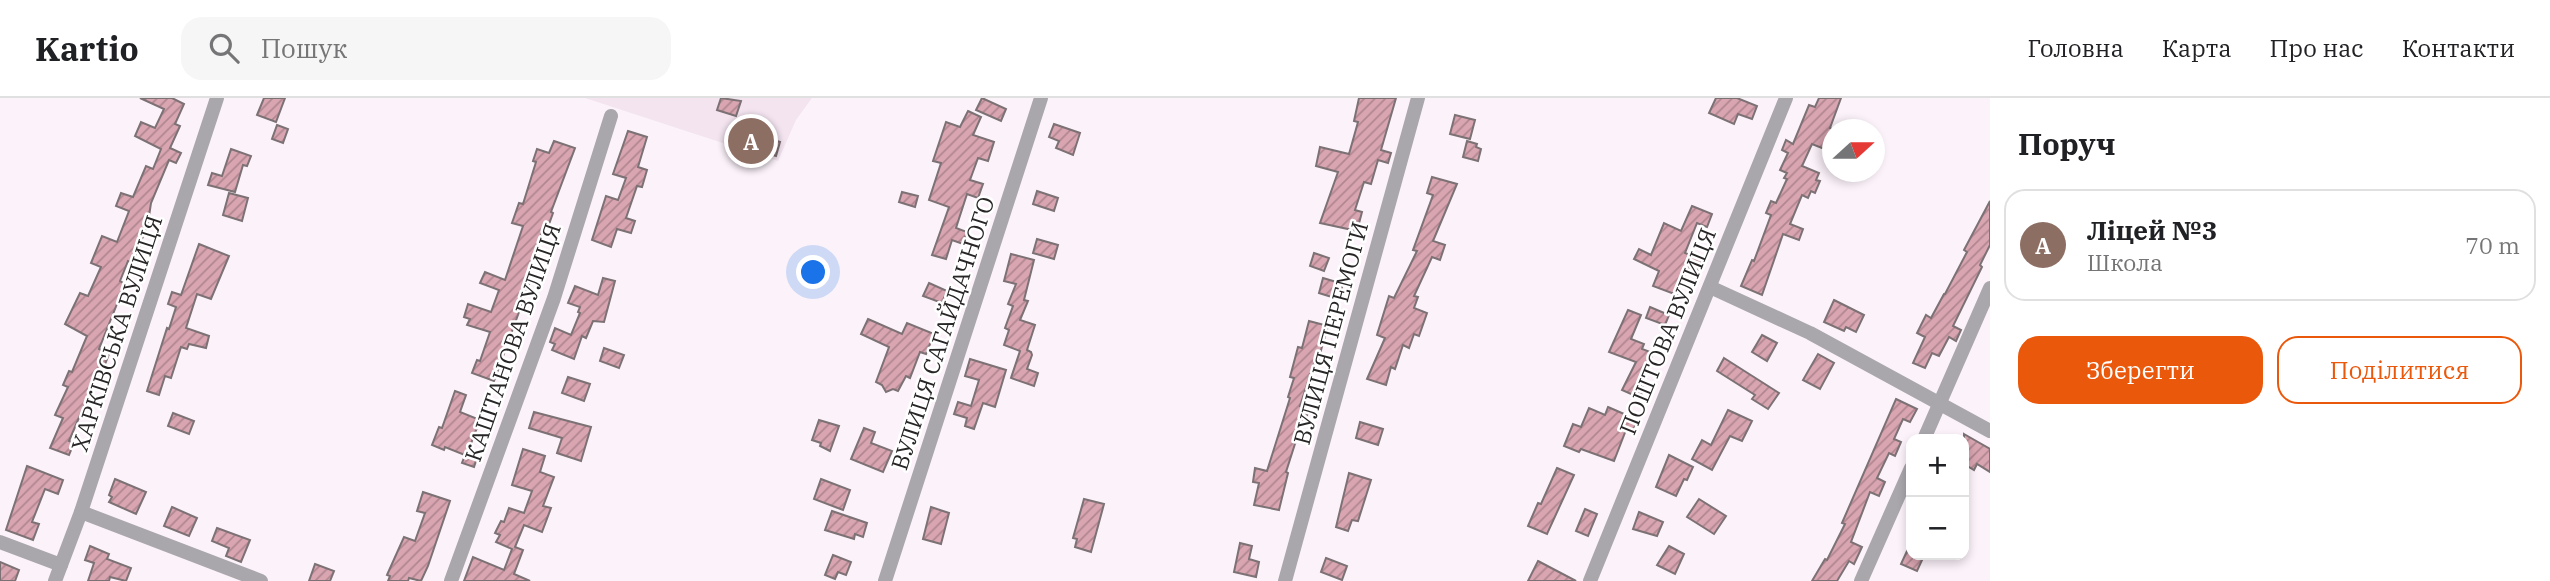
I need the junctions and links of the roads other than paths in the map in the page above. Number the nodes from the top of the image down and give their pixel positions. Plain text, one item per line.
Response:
1 (217, 98) edge
2 (1041, 98) edge
3 (1418, 98) edge
4 (1786, 98) edge
5 (611, 116) dead end
6 (1710, 286) junction
7 (1990, 288) edge
8 (1941, 402) junction
9 (1990, 431) edge
10 (1926, 434) edge
11 (1906, 479) edge
12 (81, 512) junction
13 (0, 542) edge
14 (61, 565) junction
15 (55, 581) edge
16 (261, 581) edge
17 (451, 581) edge
18 (885, 581) edge
19 (1285, 581) edge
20 (1590, 581) edge
21 (1861, 581) edge

1 - 12 street, ХАРКІВСЬКА ВУЛИЦЯ
2 - 18 street, ВУЛИЦЯ САГАЙДАЧНОГО
3 - 19 street, ВУЛИЦЯ ПЕРЕМОГИ
4 - 6 street, ПОШТОВА ВУЛИЦЯ
5 - 17 street, КАШТАНОВА ВУЛИЦЯ
6 - 8 street
6 - 20 street, ПОШТОВА ВУЛИЦЯ
7 - 8 street
8 - 9 street
8 - 10 street
11 - 21 street
12 - 14 street, ХАРКІВСЬКА ВУЛИЦЯ
12 - 16 street
13 - 14 street
14 - 15 street, ХАРКІВСЬКА ВУЛИЦЯ

